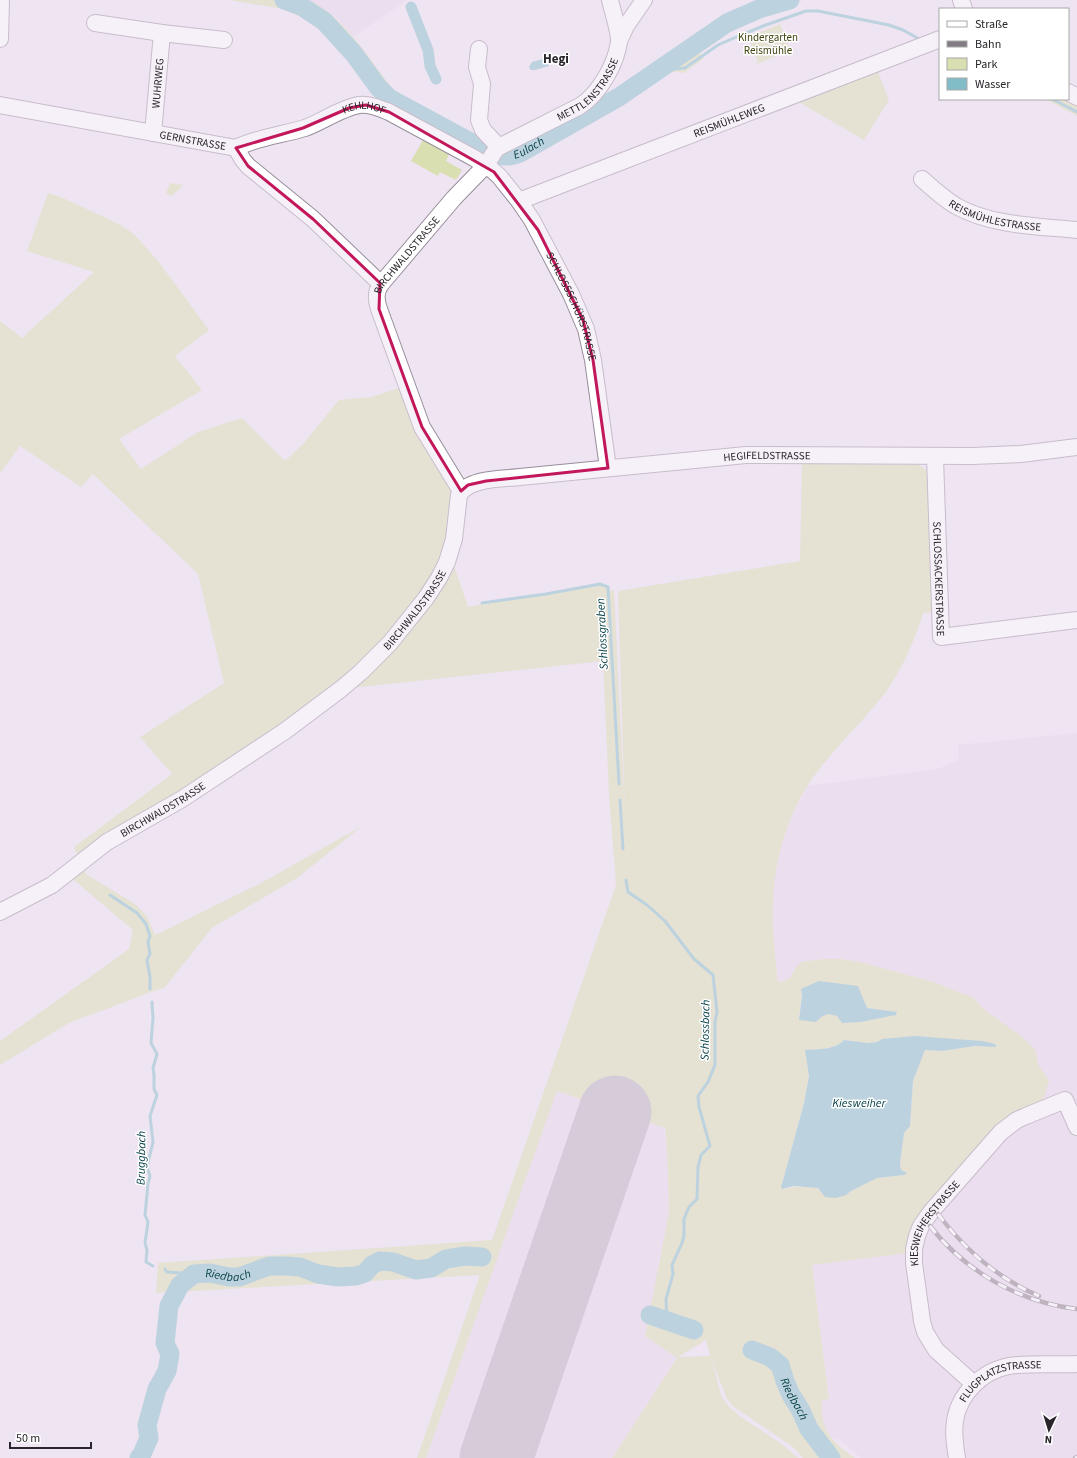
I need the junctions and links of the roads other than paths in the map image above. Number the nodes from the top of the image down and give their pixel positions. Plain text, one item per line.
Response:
1 (1, 0) edge
2 (610, 0) edge
3 (644, 0) edge
4 (95, 23) dead end
5 (162, 33) junction
6 (939, 39) edge
7 (0, 40) edge
8 (224, 40) dead end
9 (620, 41) junction
10 (479, 49) dead end
11 (0, 105) edge
12 (154, 133) junction
13 (236, 148) junction
14 (492, 155) junction
15 (922, 179) dead end
16 (519, 201) junction
17 (1077, 230) edge
18 (380, 284) junction
19 (1077, 448) edge
20 (935, 457) junction
21 (608, 468) junction
22 (461, 491) junction
23 (1077, 620) edge
24 (0, 912) edge
25 (1077, 1127) edge
26 (1077, 1364) edge
27 (974, 1384) junction
28 (957, 1458) edge

1 - 7 street
2 - 9 street, METTLENSTRASSE
3 - 9 street, METTLENSTRASSE
4 - 5 street
5 - 8 street
5 - 12 street, WUHRWEG
6 - 16 street, REISMÜHLEWEG
9 - 14 street, METTLENSTRASSE
10 - 14 street
11 - 12 street, GERNSTRASSE
12 - 13 street, GERNSTRASSE
13 - 14 street, KEHLHOF
13 - 18 street, GERNSTRASSE
14 - 16 street, SCHLOSSSCHÜRSTRASSE
14 - 18 street, BIRCHWALDSTRASSE
15 - 17 street, REISMÜHLESTRASSE
16 - 21 street, SCHLOSSSCHÜRSTRASSE
18 - 22 street, BIRCHWALDSTRASSE
19 - 20 street, HEGIFELDSTRASSE
20 - 21 street, HEGIFELDSTRASSE
20 - 23 street, SCHLOSSACKERSTRASSE
21 - 22 street, HEGIFELDSTRASSE
22 - 24 street, BIRCHWALDSTRASSE
25 - 27 street, KIESWEIHERSTRASSE
26 - 27 street, FLUGPLATZSTRASSE
27 - 28 street, FLUGPLATZSTRASSE

